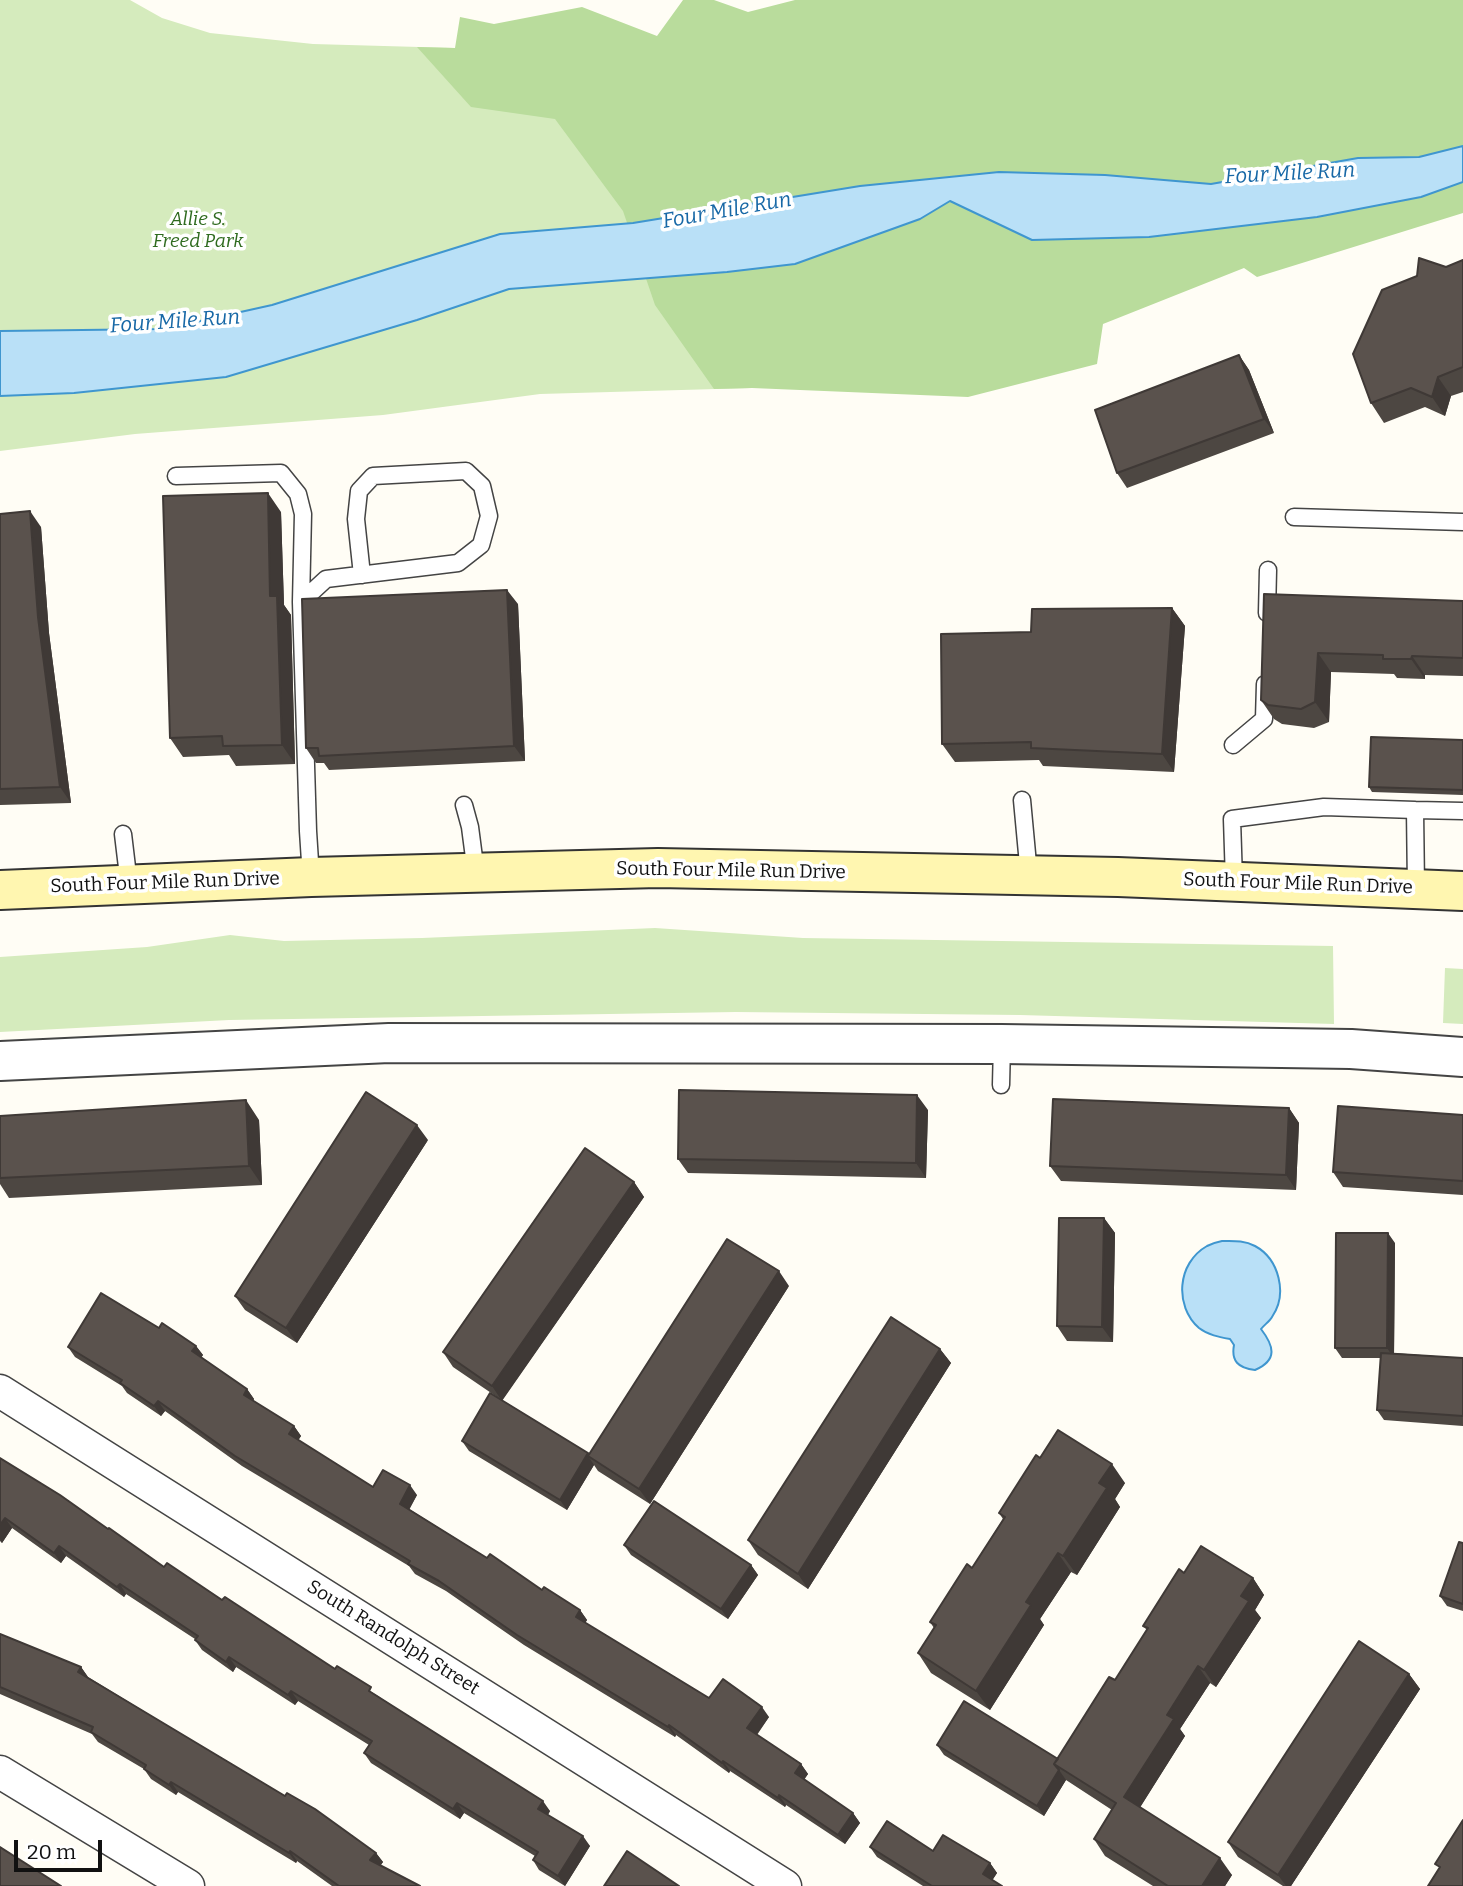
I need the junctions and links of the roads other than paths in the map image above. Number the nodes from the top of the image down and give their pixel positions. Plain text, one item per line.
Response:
1 (176, 476) dead end
2 (1294, 517) dead end
3 (1463, 522) edge
4 (1268, 570) dead end
5 (362, 575) junction
6 (301, 602) junction
7 (1267, 624) edge
8 (1266, 665) edge
9 (1233, 745) dead end
10 (1022, 800) dead end
11 (464, 805) dead end
12 (1415, 810) junction
13 (1463, 811) edge
14 (123, 834) dead end
15 (476, 873) junction
16 (1029, 876) junction
17 (311, 877) junction
18 (1234, 881) junction
19 (129, 884) junction
20 (1416, 889) junction
21 (0, 890) edge
22 (1463, 891) edge
23 (1002, 1044) junction
24 (1463, 1057) edge
25 (0, 1061) edge
26 (1001, 1085) dead end
27 (0, 1391) edge
28 (0, 1772) edge
29 (188, 1886) edge
30 (785, 1886) edge

1 - 6 lane
2 - 3 lane
4 - 7 lane
5 - 5 lane
5 - 6 lane
6 - 17 lane
8 - 9 lane
10 - 16 lane
11 - 15 lane
12 - 13 lane
12 - 18 lane
12 - 20 lane
14 - 19 lane
15 - 16 main road, South Four Mile Run Drive
15 - 17 main road, South Four Mile Run Drive
16 - 18 main road, South Four Mile Run Drive
17 - 19 main road, South Four Mile Run Drive
18 - 20 main road, South Four Mile Run Drive
19 - 21 main road, South Four Mile Run Drive
20 - 22 main road, South Four Mile Run Drive
23 - 24 street
23 - 25 street
23 - 26 lane
27 - 30 street, South Randolph Street
28 - 29 street

